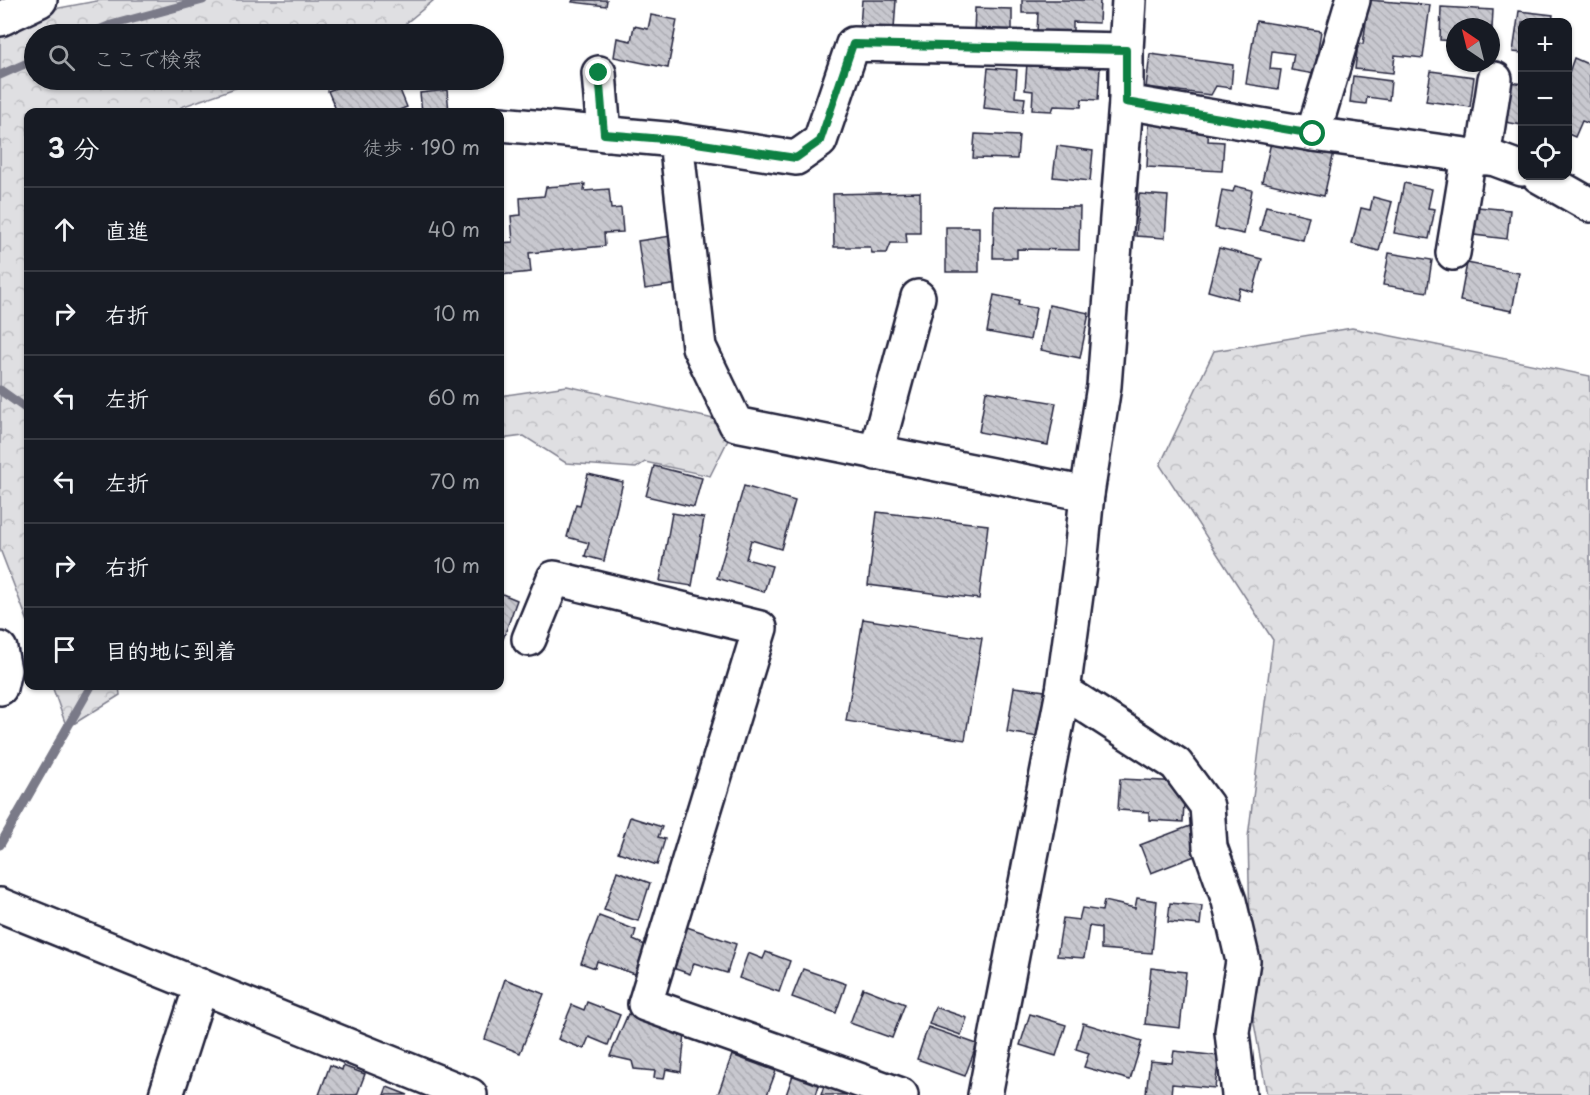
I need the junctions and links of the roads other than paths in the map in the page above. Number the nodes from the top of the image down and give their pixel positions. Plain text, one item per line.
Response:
1 (40, 0) edge
2 (1129, 0) edge
3 (1353, 0) edge
4 (0, 19) edge
5 (1126, 50) junction
6 (599, 73) dead end
7 (1495, 79) dead end
8 (1126, 102) junction
9 (504, 124) edge
10 (604, 134) junction
11 (1313, 134) junction
12 (676, 140) junction
13 (1476, 157) junction
14 (1518, 168) edge
15 (1546, 180) edge
16 (1590, 206) edge
17 (1453, 253) dead end
18 (918, 297) dead end
19 (876, 453) junction
20 (1087, 494) junction
21 (529, 639) dead end
22 (0, 650) edge
23 (0, 688) edge
24 (1064, 691) junction
25 (0, 905) edge
26 (201, 986) junction
27 (166, 1095) edge
28 (470, 1095) edge
29 (901, 1095) edge
30 (985, 1095) edge
31 (1239, 1095) edge

1 - 4 street
2 - 5 street
3 - 11 street
5 - 8 street
5 - 12 street
6 - 10 street
7 - 13 street
8 - 11 street
8 - 20 street
9 - 10 street
10 - 12 street
11 - 13 street
12 - 19 street
13 - 14 street
13 - 17 street
15 - 16 street
18 - 19 street
19 - 20 street
20 - 24 street
21 - 29 street
22 - 23 street
24 - 30 street
24 - 31 street
25 - 26 street
26 - 27 street
26 - 28 street

